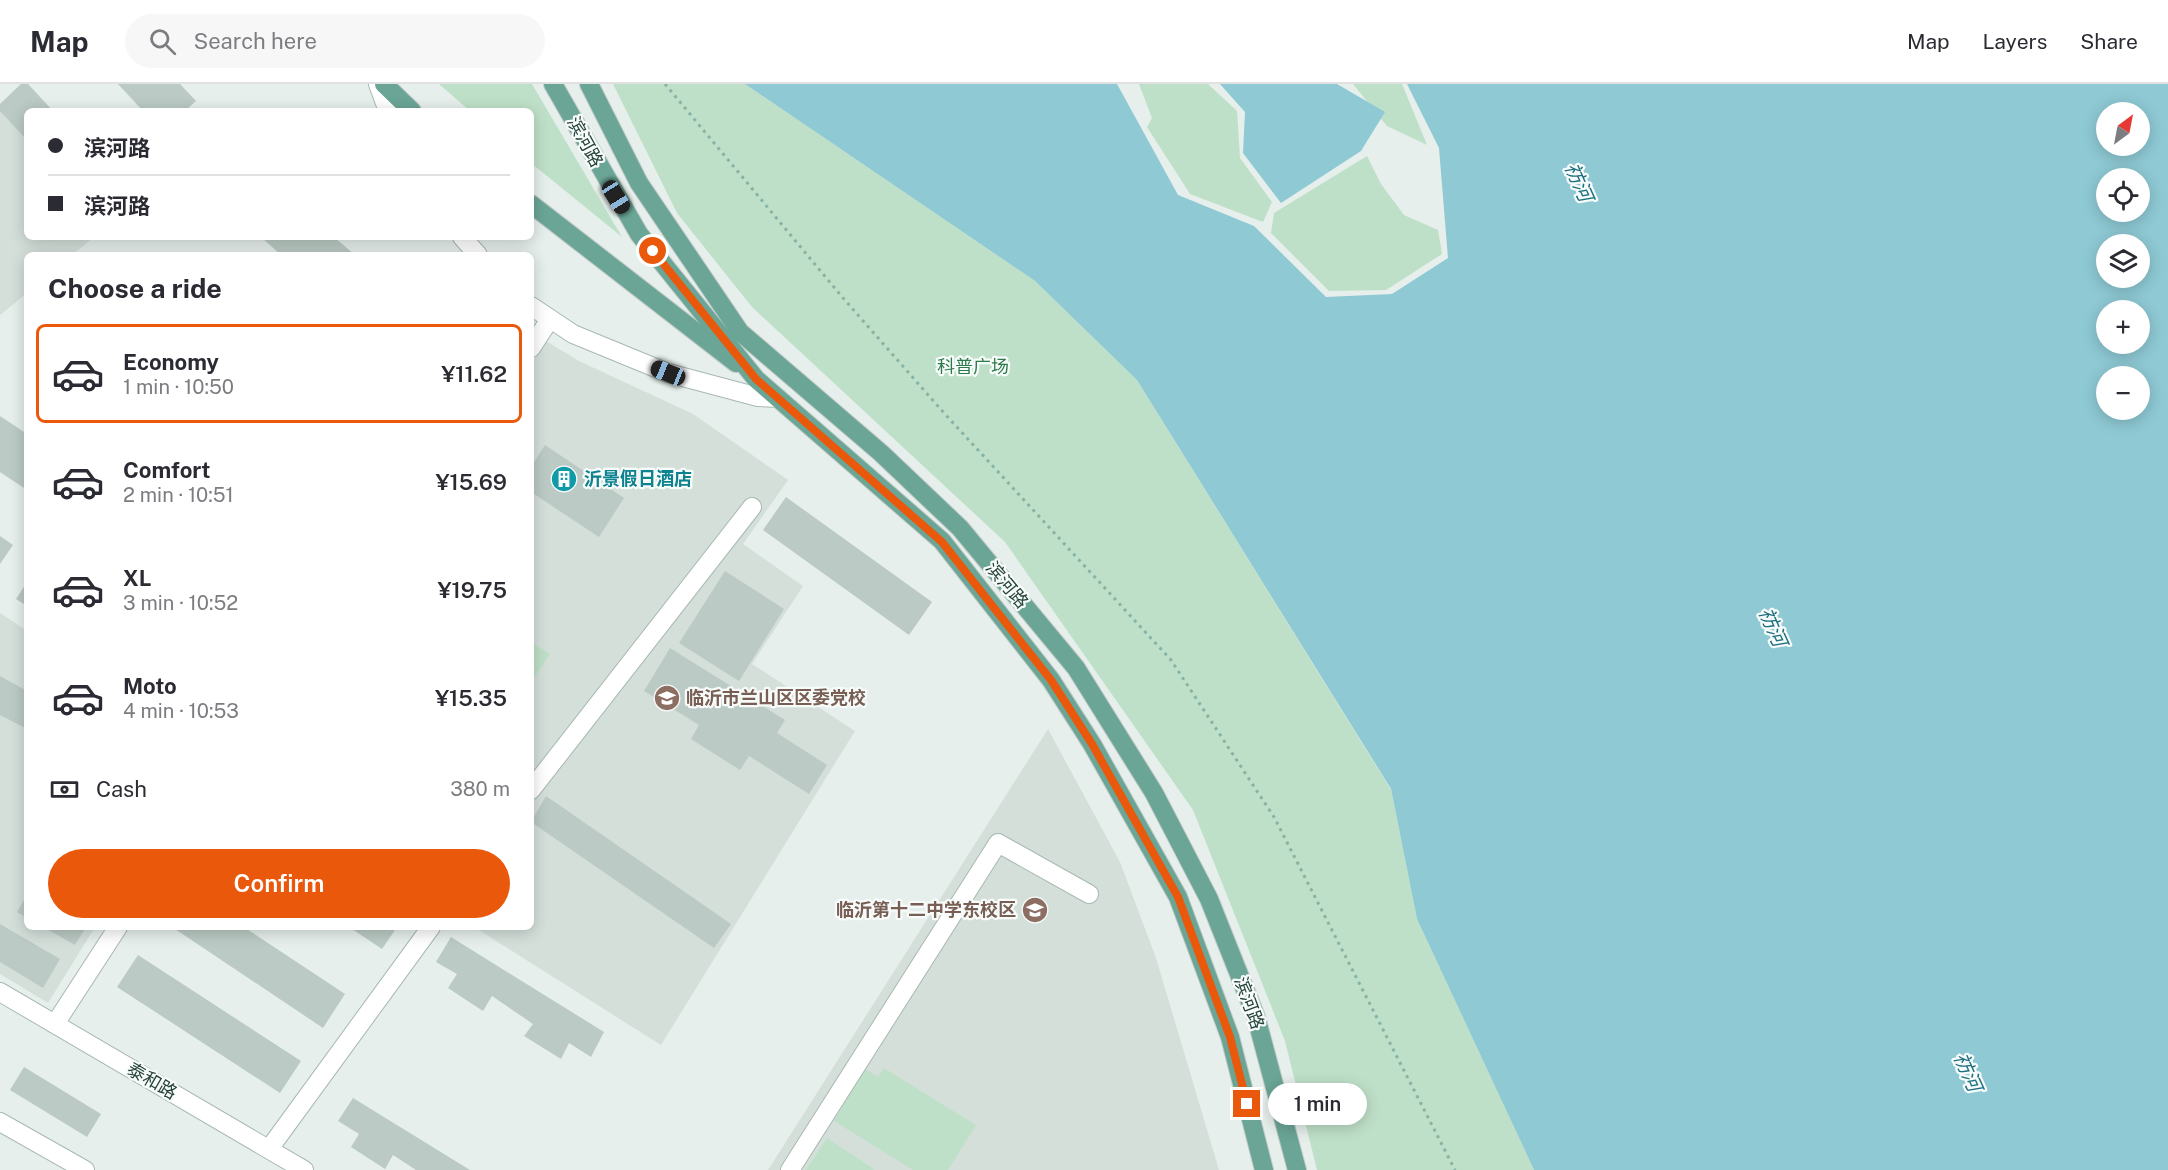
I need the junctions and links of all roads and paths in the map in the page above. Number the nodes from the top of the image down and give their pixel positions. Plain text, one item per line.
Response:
1 (378, 84) edge
2 (384, 84) edge
3 (553, 84) edge
4 (589, 84) edge
5 (665, 84) edge
6 (387, 108) edge
7 (409, 108) edge
8 (534, 206) edge
9 (465, 240) edge
10 (475, 252) edge
11 (534, 308) edge
12 (550, 319) junction
13 (534, 343) edge
14 (756, 379) junction
15 (778, 398) junction
16 (752, 507) dead end
17 (534, 786) edge
18 (1089, 894) dead end
19 (116, 930) edge
20 (429, 930) edge
21 (0, 992) edge
22 (56, 1024) junction
23 (0, 1122) edge
24 (269, 1149) junction
25 (85, 1170) edge
26 (304, 1170) edge
27 (790, 1170) edge
28 (1264, 1170) edge
29 (1297, 1170) edge
30 (1455, 1170) edge

1 - 6 street
2 - 7 main road
3 - 14 main road, 滨河路
4 - 29 main road, 滨河路
5 - 30 path
8 - 14 main road
9 - 10 street
11 - 12 street
12 - 13 street
12 - 15 street
14 - 15 main road, 滨河路
15 - 28 main road, 滨河路
16 - 17 street
18 - 27 street
19 - 22 street
20 - 24 street
21 - 22 street, 泰和路
22 - 24 street, 泰和路
23 - 25 street
24 - 26 street, 泰和路

